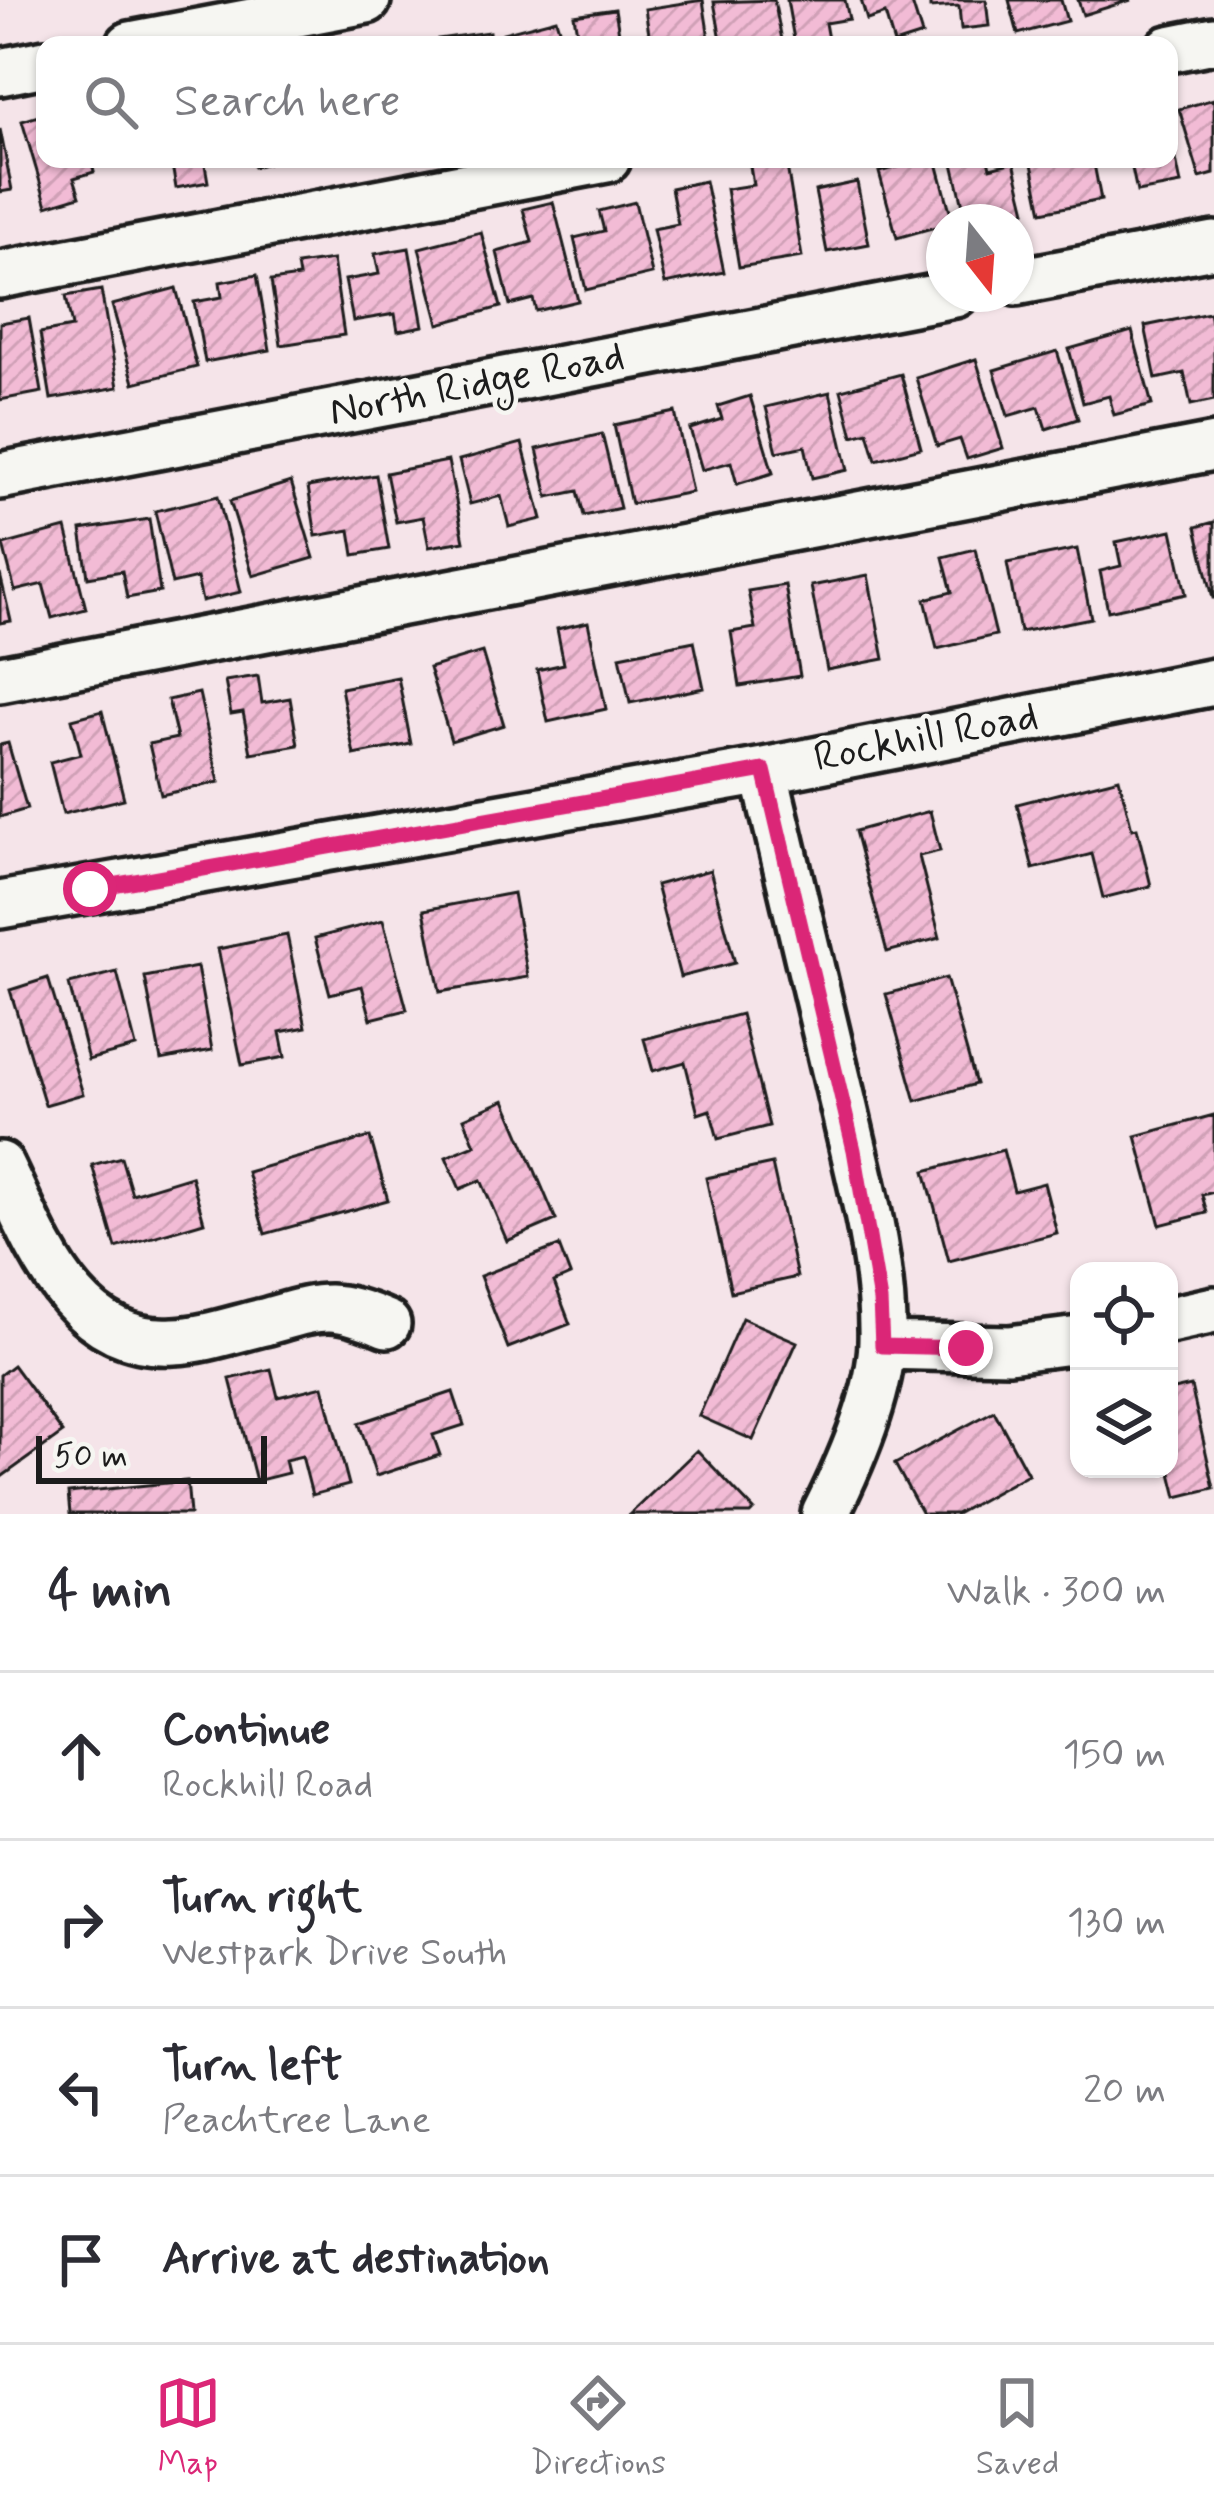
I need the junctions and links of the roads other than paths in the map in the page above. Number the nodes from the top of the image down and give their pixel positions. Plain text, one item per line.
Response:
1 (367, 0) edge
2 (177, 36) edge
3 (1214, 40) edge
4 (1178, 47) edge
5 (36, 65) edge
6 (0, 72) edge
7 (559, 168) edge
8 (1214, 244) edge
9 (0, 274) edge
10 (1034, 279) edge
11 (926, 300) edge
12 (1214, 447) edge
13 (0, 476) edge
14 (0, 680) edge
15 (1214, 682) edge
16 (764, 770) junction
17 (0, 905) edge
18 (0, 1165) edge
19 (1214, 1310) edge
20 (1178, 1318) edge
21 (387, 1324) dead end
22 (1070, 1341) edge
23 (882, 1346) junction
24 (825, 1514) edge

1 - 2 street
3 - 4 street
5 - 6 street
7 - 9 street
8 - 10 street
11 - 13 street, North Ridge Road
12 - 14 street
15 - 16 street, Rockhill Road
16 - 17 street, Rockhill Road
16 - 23 street
18 - 21 street
19 - 20 street
22 - 23 street
23 - 24 street

